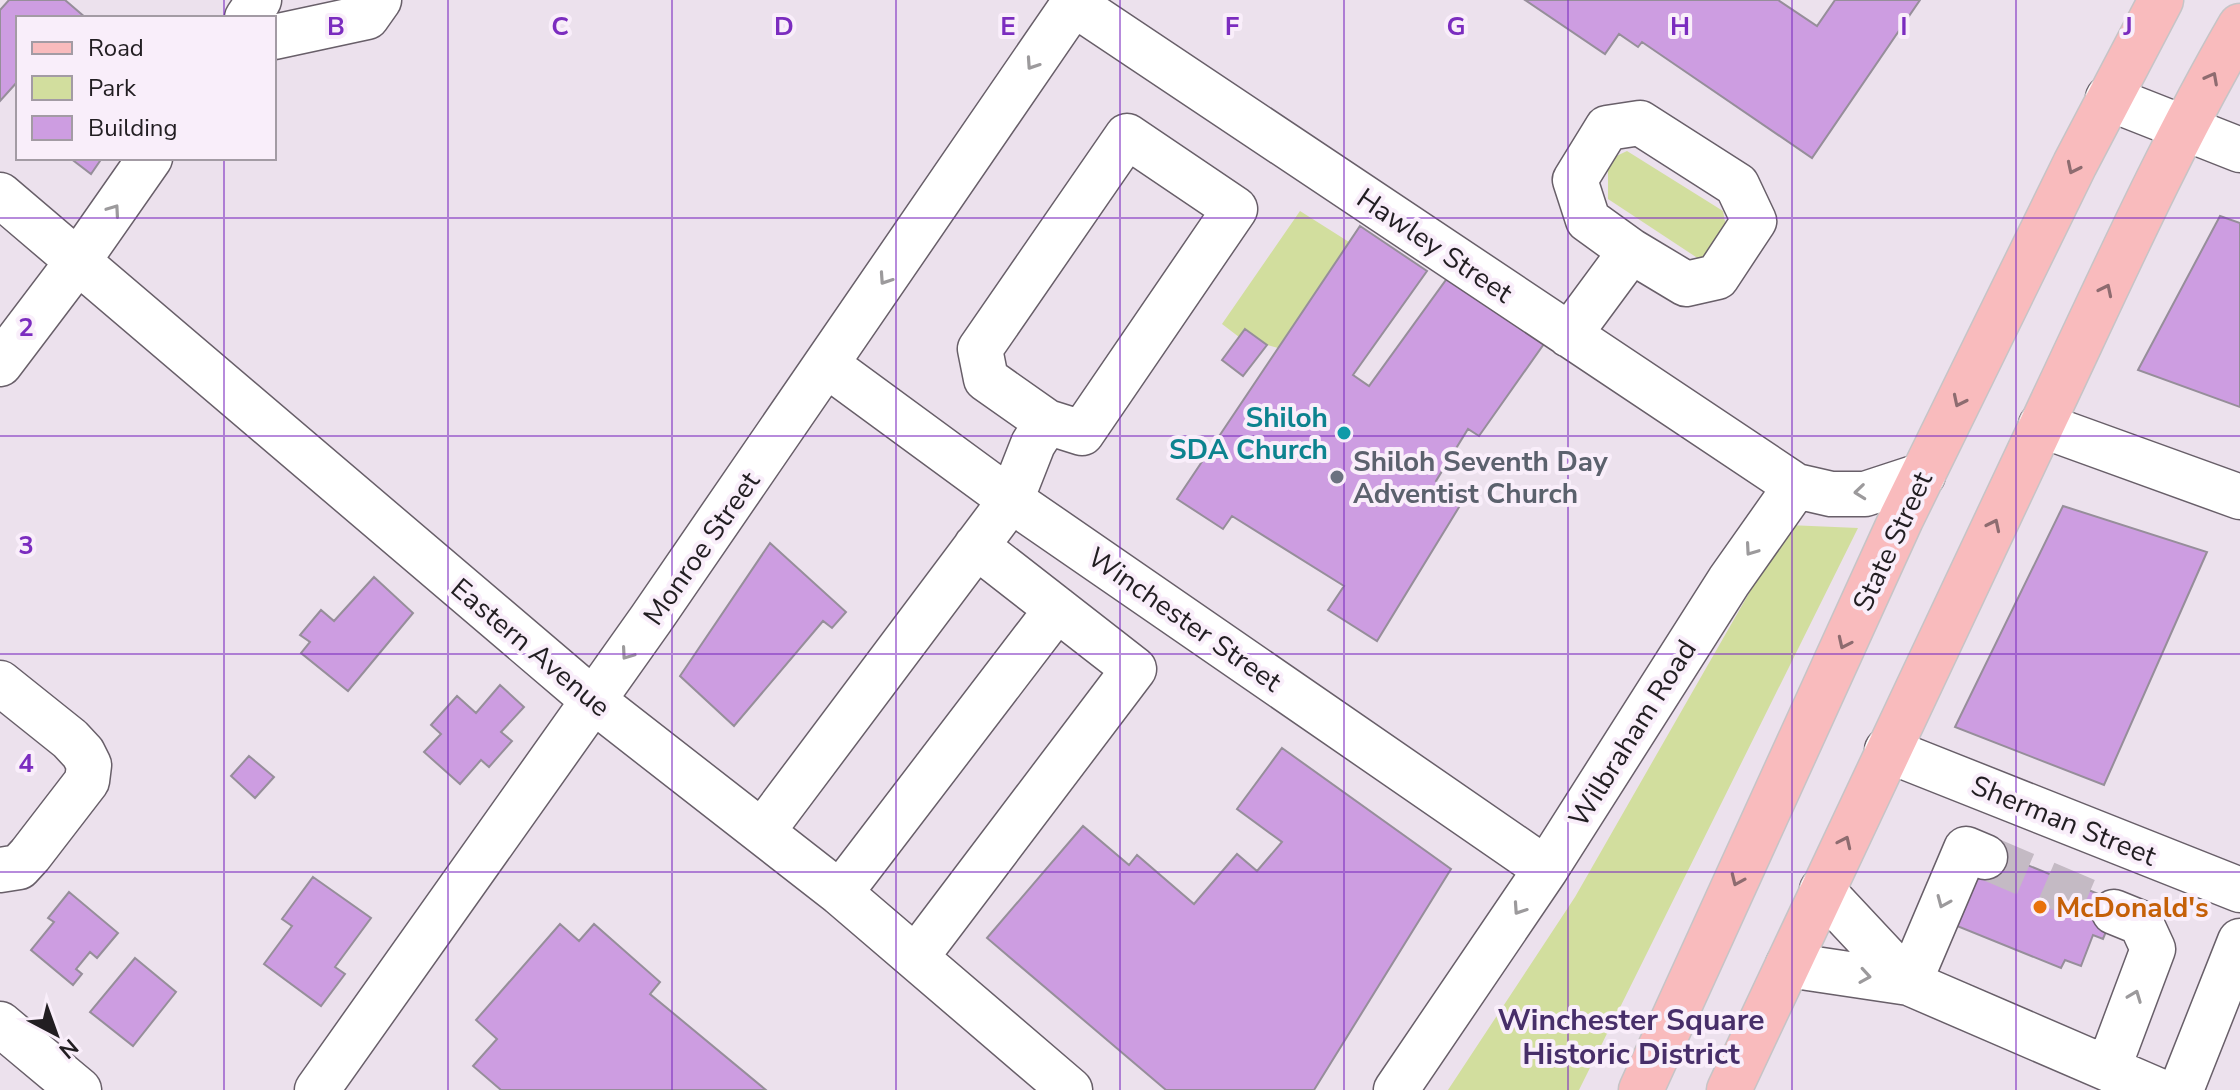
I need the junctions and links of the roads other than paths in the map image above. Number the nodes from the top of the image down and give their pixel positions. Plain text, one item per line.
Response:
1 (379, 0) edge
2 (2161, 0) edge
3 (1075, 2) edge
4 (2240, 26) edge
5 (276, 37) edge
6 (2108, 98) junction
7 (2184, 129) junction
8 (2240, 150) edge
9 (149, 160) edge
10 (0, 195) edge
11 (1631, 251) dead end
12 (78, 261) junction
13 (1569, 335) junction
14 (0, 364) edge
15 (827, 365) junction
16 (1047, 422) junction
17 (2041, 425) junction
18 (1923, 475) junction
19 (1796, 486) junction
20 (2240, 497) edge
21 (1011, 500) junction
22 (976, 546) junction
23 (1057, 609) junction
24 (1174, 612) junction
25 (1134, 669) junction
26 (0, 683) edge
27 (594, 701) junction
28 (1887, 750) junction
29 (762, 832) junction
30 (1985, 857) tunnel mouth
31 (1546, 869) junction
32 (0, 870) edge
33 (1822, 890) junction
34 (2240, 890) edge
35 (840, 893) junction
36 (2114, 912) tunnel mouth
37 (2240, 941) edge
38 (916, 957) junction
39 (1788, 965) junction
40 (1909, 983) junction
41 (0, 1024) edge
42 (2108, 1069) junction
43 (79, 1090) edge
44 (317, 1090) edge
45 (1070, 1090) edge
46 (1396, 1090) edge
47 (1641, 1090) edge
48 (1729, 1090) edge
49 (2157, 1090) edge
50 (2181, 1090) edge

1 - 5 street
2 - 6 main road, State Street
3 - 13 street, Hawley Street
3 -> 15 street, Monroe Street
7 -> 4 main road
6 - 7 street
6 -> 18 main road, State Street
7 - 8 street
17 -> 7 main road
12 -> 9 street
10 - 12 street, Eastern Avenue
11 - 13 street
12 - 14 street
12 - 27 street, Eastern Avenue
13 - 19 street, Hawley Street
15 - 21 street, Winchester Street
15 -> 27 street, Monroe Street
16 - 16 street
16 - 21 street
17 - 20 street
28 -> 17 main road
18 -> 19 street
18 -> 47 main road, State Street
19 -> 31 street, Wilbraham Road
21 - 22 street
21 - 24 street, Winchester Street
22 - 23 street
22 - 29 street
23 - 25 street
23 - 35 street
24 - 25 street
24 - 31 street, Winchester Street
25 - 38 street
26 - 32 street
27 - 29 street, Eastern Avenue
27 - 44 street, Monroe Street
33 -> 28 main road
28 - 34 street, Sherman Street
29 - 35 street, Eastern Avenue
30 -> 40 street
31 -> 46 street, Wilbraham Road
33 - 39 main road
33 - 40 street
35 - 38 street, Eastern Avenue
42 -> 36 street
37 - 50 street
38 - 45 street, Eastern Avenue
39 -> 40 street
39 - 48 main road
40 - 42 street
41 - 43 street
42 - 49 street

